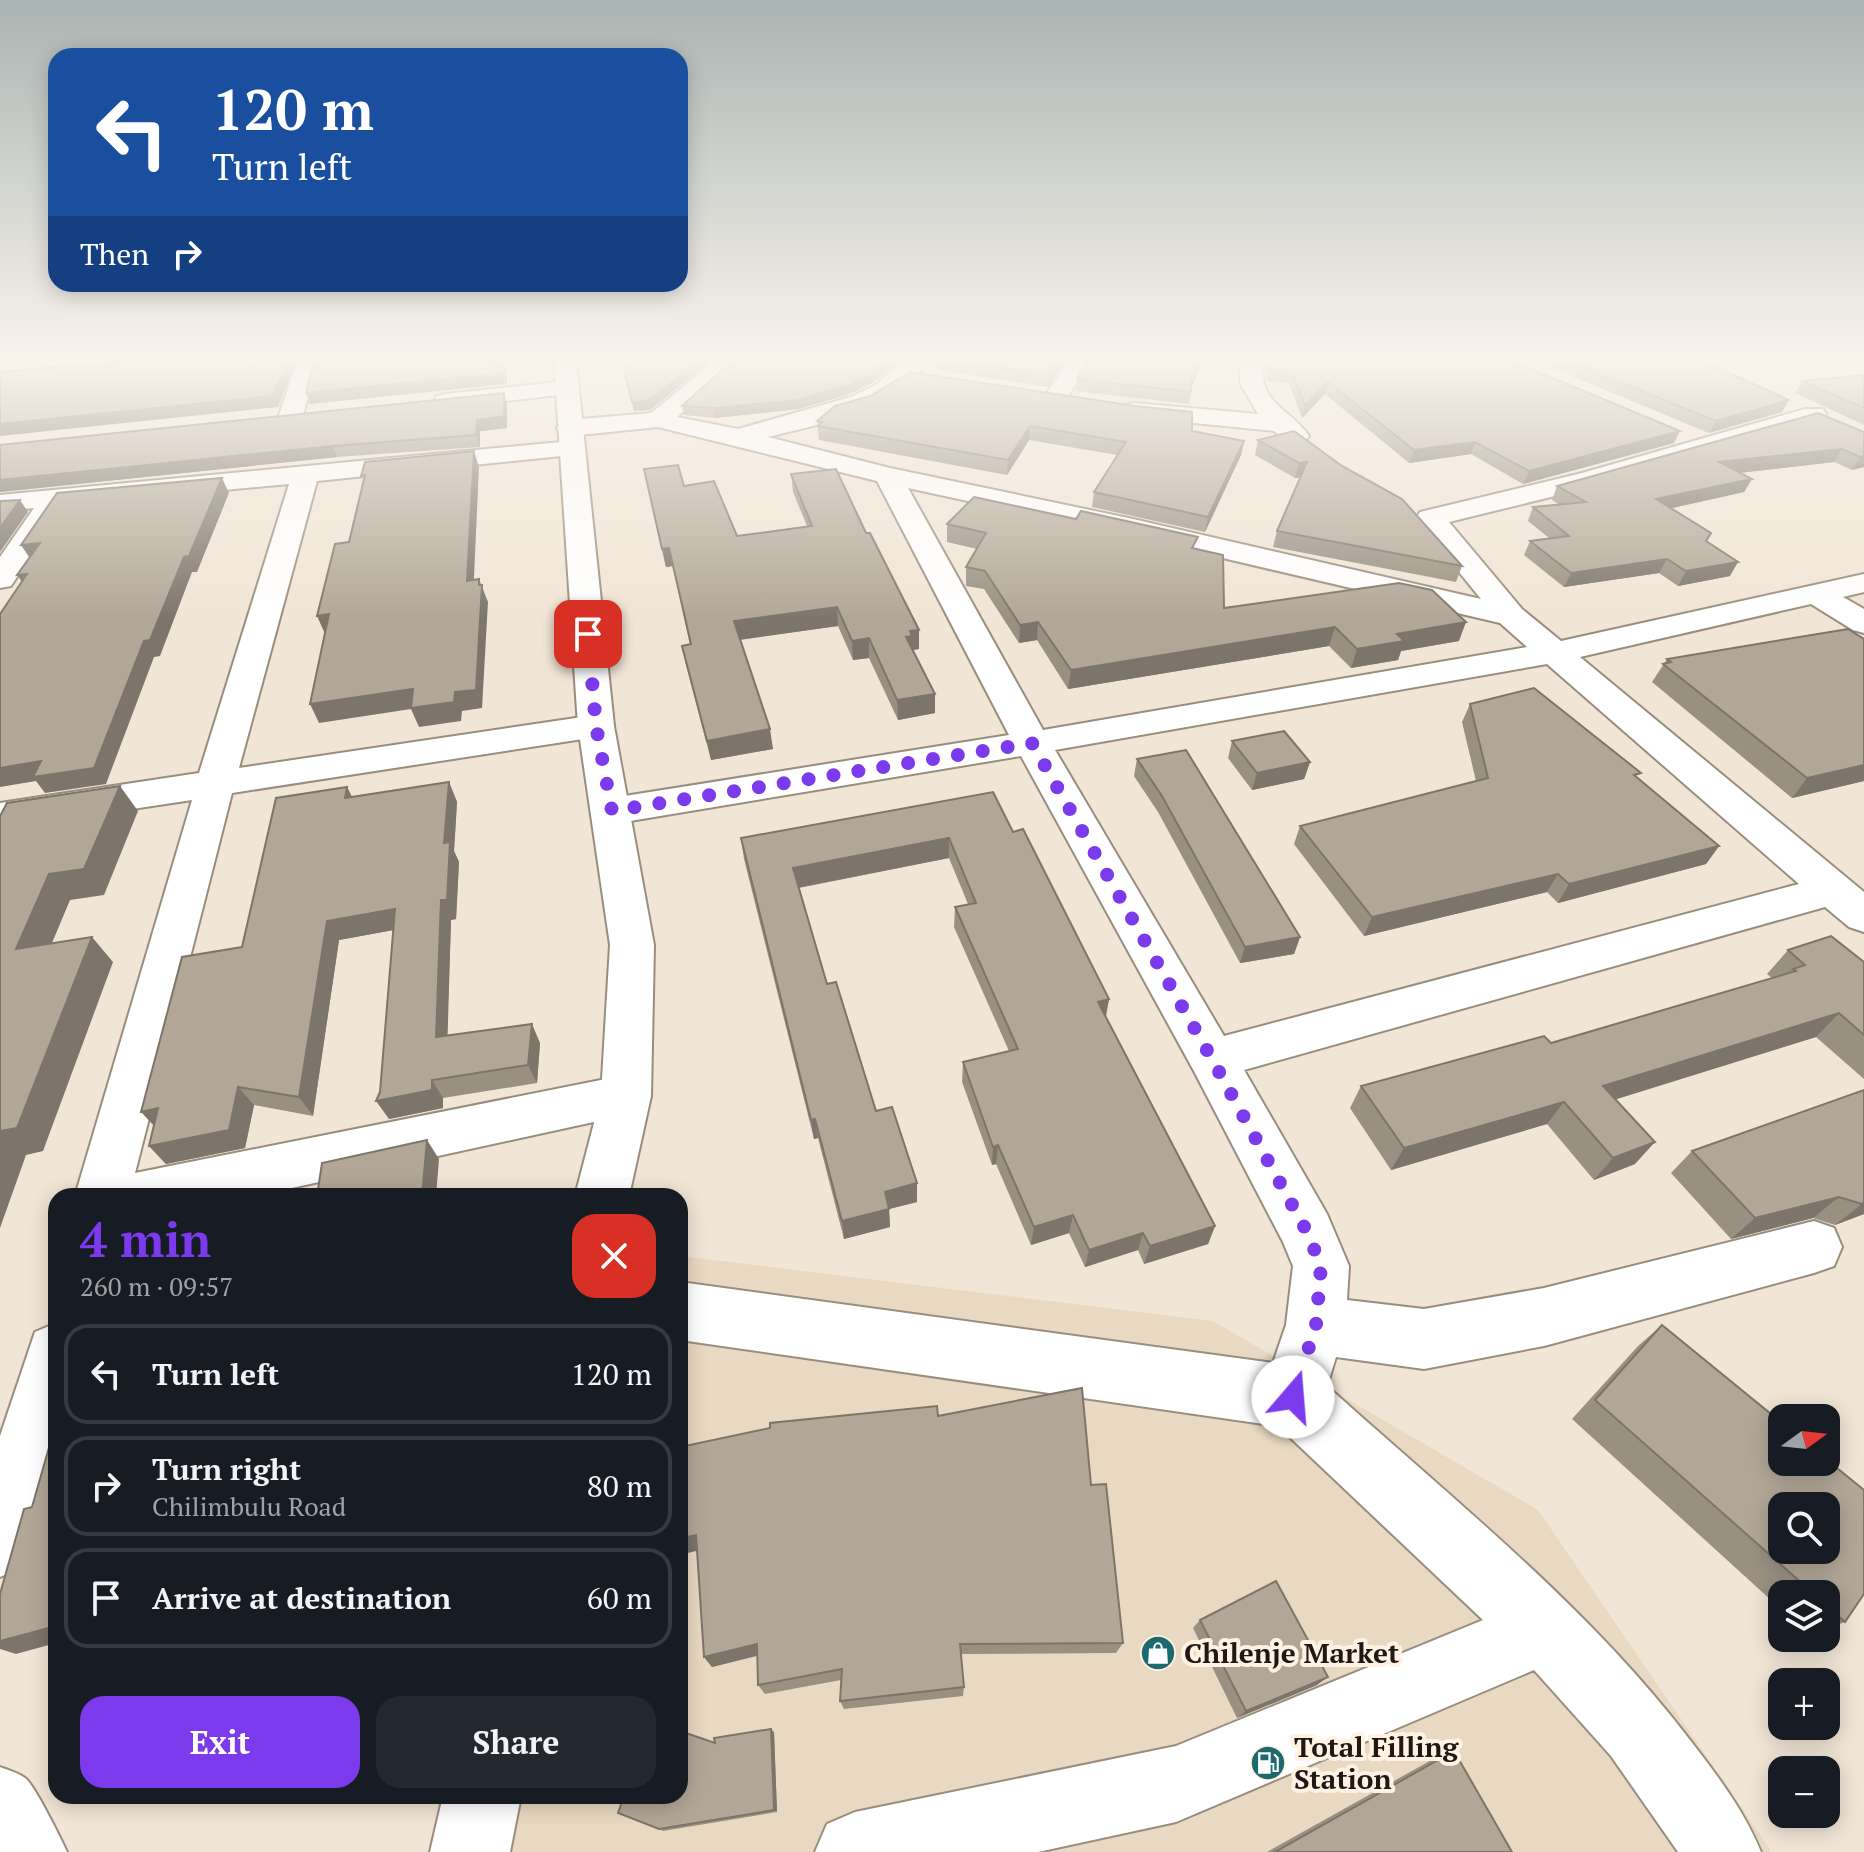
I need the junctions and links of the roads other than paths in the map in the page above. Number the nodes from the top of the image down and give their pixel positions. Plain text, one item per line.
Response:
1 (503, 447) edge
2 (572, 447) edge
3 (778, 447) edge
4 (1313, 447) edge
5 (1694, 447) edge
6 (1317, 450) edge
7 (305, 475) junction
8 (888, 476) junction
9 (55, 498) junction
10 (0, 503) edge
11 (1405, 503) edge
12 (1430, 518) junction
13 (0, 579) edge
14 (1864, 583) edge
15 (1814, 593) junction
16 (1511, 616) junction
17 (1864, 623) edge
18 (1552, 653) junction
19 (596, 726) junction
20 (1032, 743) junction
21 (216, 782) junction
22 (612, 811) junction
23 (0, 816) edge
24 (1848, 903) edge
25 (1212, 1059) junction
26 (626, 1096) junction
27 (104, 1188) edge
28 (179, 1188) edge
29 (604, 1188) edge
30 (1814, 1247) dead end
31 (688, 1312) edge
32 (1316, 1325) junction
33 (48, 1380) edge
34 (1293, 1397) junction
35 (0, 1543) edge
36 (1545, 1630) junction
37 (480, 1804) edge
38 (0, 1806) edge
39 (27, 1852) edge
40 (470, 1852) edge
41 (855, 1852) edge
42 (1721, 1852) edge

1 - 7 street
2 - 19 street
3 - 8 street
4 - 6 street
5 - 12 street
7 - 9 street
7 - 21 street
8 - 16 street
8 - 20 street
9 - 10 street
9 - 13 street
11 - 12 street
12 - 16 street
14 - 15 street
15 - 17 street
15 - 18 street
16 - 18 street
18 - 20 street
18 - 24 street
19 - 21 street
19 - 22 street
20 - 22 street
20 - 25 street
21 - 23 street
21 - 27 street
22 - 26 street
24 - 25 street
25 - 32 street
26 - 28 street
26 - 29 street
30 - 32 street
31 - 34 street
32 - 34 street
33 - 35 street
34 - 36 street
36 - 41 street
36 - 42 street
37 - 40 street
38 - 39 street

